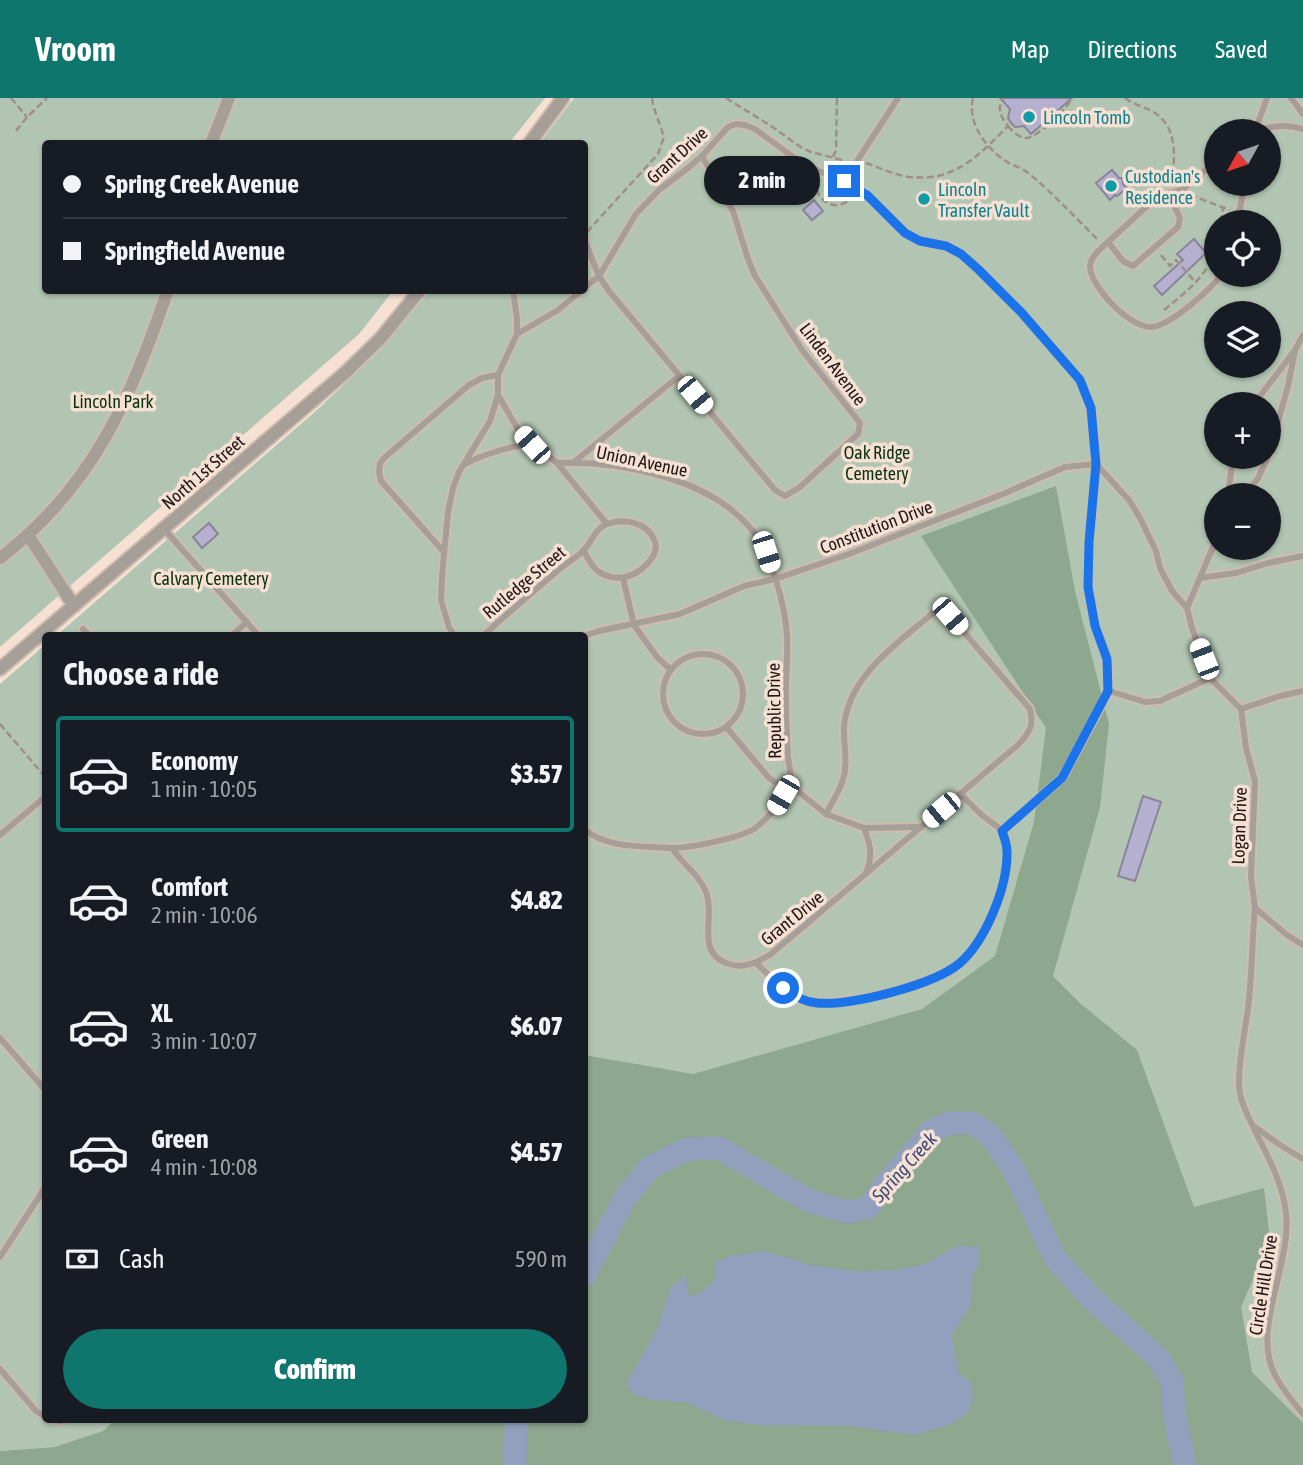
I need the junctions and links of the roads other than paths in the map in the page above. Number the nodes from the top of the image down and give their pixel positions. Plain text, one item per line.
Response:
1 (229, 98) edge
2 (563, 98) edge
3 (898, 98) edge
4 (1267, 98) edge
5 (1290, 98) edge
6 (1303, 114) edge
7 (1259, 119) edge
8 (1281, 125) edge
9 (1303, 129) edge
10 (213, 140) edge
11 (532, 140) edge
12 (702, 156) junction
13 (1204, 171) edge
14 (844, 181) junction
15 (1168, 194) junction
16 (1108, 242) junction
17 (588, 248) edge
18 (598, 276) junction
19 (588, 285) edge
20 (1211, 287) edge
21 (166, 294) edge
22 (417, 294) edge
23 (514, 294) edge
24 (577, 294) edge
25 (517, 334) junction
26 (1303, 335) edge
27 (1295, 351) junction
28 (498, 375) junction
29 (679, 376) junction
30 (1263, 392) edge
31 (498, 395) junction
32 (1281, 410) edge
33 (532, 445) junction
34 (574, 462) junction
35 (557, 463) junction
36 (465, 464) junction
37 (1096, 464) junction
38 (607, 524) junction
39 (164, 528) junction
40 (28, 536) junction
41 (443, 551) junction
42 (584, 551) junction
43 (1303, 556) edge
44 (0, 558) edge
45 (1208, 560) edge
46 (623, 578) junction
47 (1200, 578) junction
48 (775, 579) junction
49 (74, 606) junction
50 (1187, 608) junction
51 (247, 622) junction
52 (634, 625) junction
53 (83, 629) dead end
54 (43, 632) edge
55 (86, 632) edge
56 (235, 632) edge
57 (255, 632) edge
58 (452, 632) edge
59 (487, 632) edge
60 (42, 633) edge
61 (588, 635) edge
62 (0, 669) edge
63 (671, 670) junction
64 (1210, 678) junction
65 (1108, 691) junction
66 (1303, 691) edge
67 (1241, 709) junction
68 (727, 728) junction
69 (790, 785) junction
70 (960, 794) junction
71 (42, 799) edge
72 (826, 814) junction
73 (921, 827) junction
74 (864, 828) junction
75 (1002, 831) junction
76 (588, 832) edge
77 (0, 835) edge
78 (672, 848) junction
79 (866, 875) junction
80 (1255, 908) junction
81 (1303, 945) edge
82 (756, 963) junction
83 (0, 1038) edge
84 (42, 1086) edge
85 (1252, 1124) junction
86 (1303, 1159) edge
87 (42, 1192) edge
88 (0, 1257) edge
89 (0, 1369) edge
90 (1303, 1414) edge
91 (42, 1415) edge

1 - 10 street
2 - 11 street
3 - 14 lane
4 - 7 lane
5 - 6 lane
8 - 9 lane
12 - 14 lane, Grant Drive
12 - 18 lane, Grant Drive
12 - 29 lane, Linden Avenue
13 - 15 lane
14 - 37 lane, Grant Drive
15 - 16 lane
15 - 16 lane
16 - 20 lane
17 - 18 lane, Linden Avenue
18 - 19 lane, Grant Drive
18 - 29 lane, Linden Avenue
21 - 40 street
22 - 39 street, North 1st Street
23 - 25 lane
24 - 25 lane, Grant Drive
25 - 28 lane
26 - 27 lane
27 - 30 lane
27 - 32 lane
28 - 31 lane
28 - 41 lane
29 - 34 lane
31 - 33 lane
31 - 36 lane
33 - 35 lane
33 - 36 lane
34 - 35 lane, Union Avenue
34 - 48 lane, Union Avenue
35 - 38 lane
36 - 41 lane
37 - 48 lane, Constitution Drive
37 - 50 lane
37 - 65 lane, Grant Drive
38 - 42 lane
38 - 46 lane
39 - 49 street, North 1st Street
39 - 51 lane
40 - 44 street
40 - 49 street
41 - 58 lane
42 - 46 lane
42 - 59 lane, Rutledge Street
43 - 47 lane
45 - 47 lane
46 - 52 lane
47 - 50 lane
48 - 52 lane, Constitution Drive
48 - 69 lane, Republic Drive
49 - 54 street, North 1st Street
50 - 64 lane
51 - 56 lane
51 - 57 lane
52 - 61 lane, Constitution Drive
52 - 63 lane
53 - 55 lane
60 - 62 street, North 1st Street
63 - 68 lane
63 - 68 lane
64 - 65 lane
64 - 67 lane
65 - 75 lane
66 - 67 lane
67 - 80 lane, Logan Drive
68 - 69 lane
69 - 72 lane
69 - 78 lane
70 - 72 lane, Grant Drive
70 - 73 lane, Grant Drive
70 - 75 lane
71 - 77 lane
72 - 74 lane
73 - 74 lane
73 - 79 lane, Grant Drive
74 - 79 lane
75 - 82 lane
76 - 78 lane
78 - 82 lane, Grant Drive
79 - 82 lane, Grant Drive
80 - 81 lane
80 - 85 lane, Circle Hill Drive
83 - 84 lane
85 - 86 lane
85 - 90 lane, Circle Hill Drive
87 - 88 lane
89 - 91 lane

